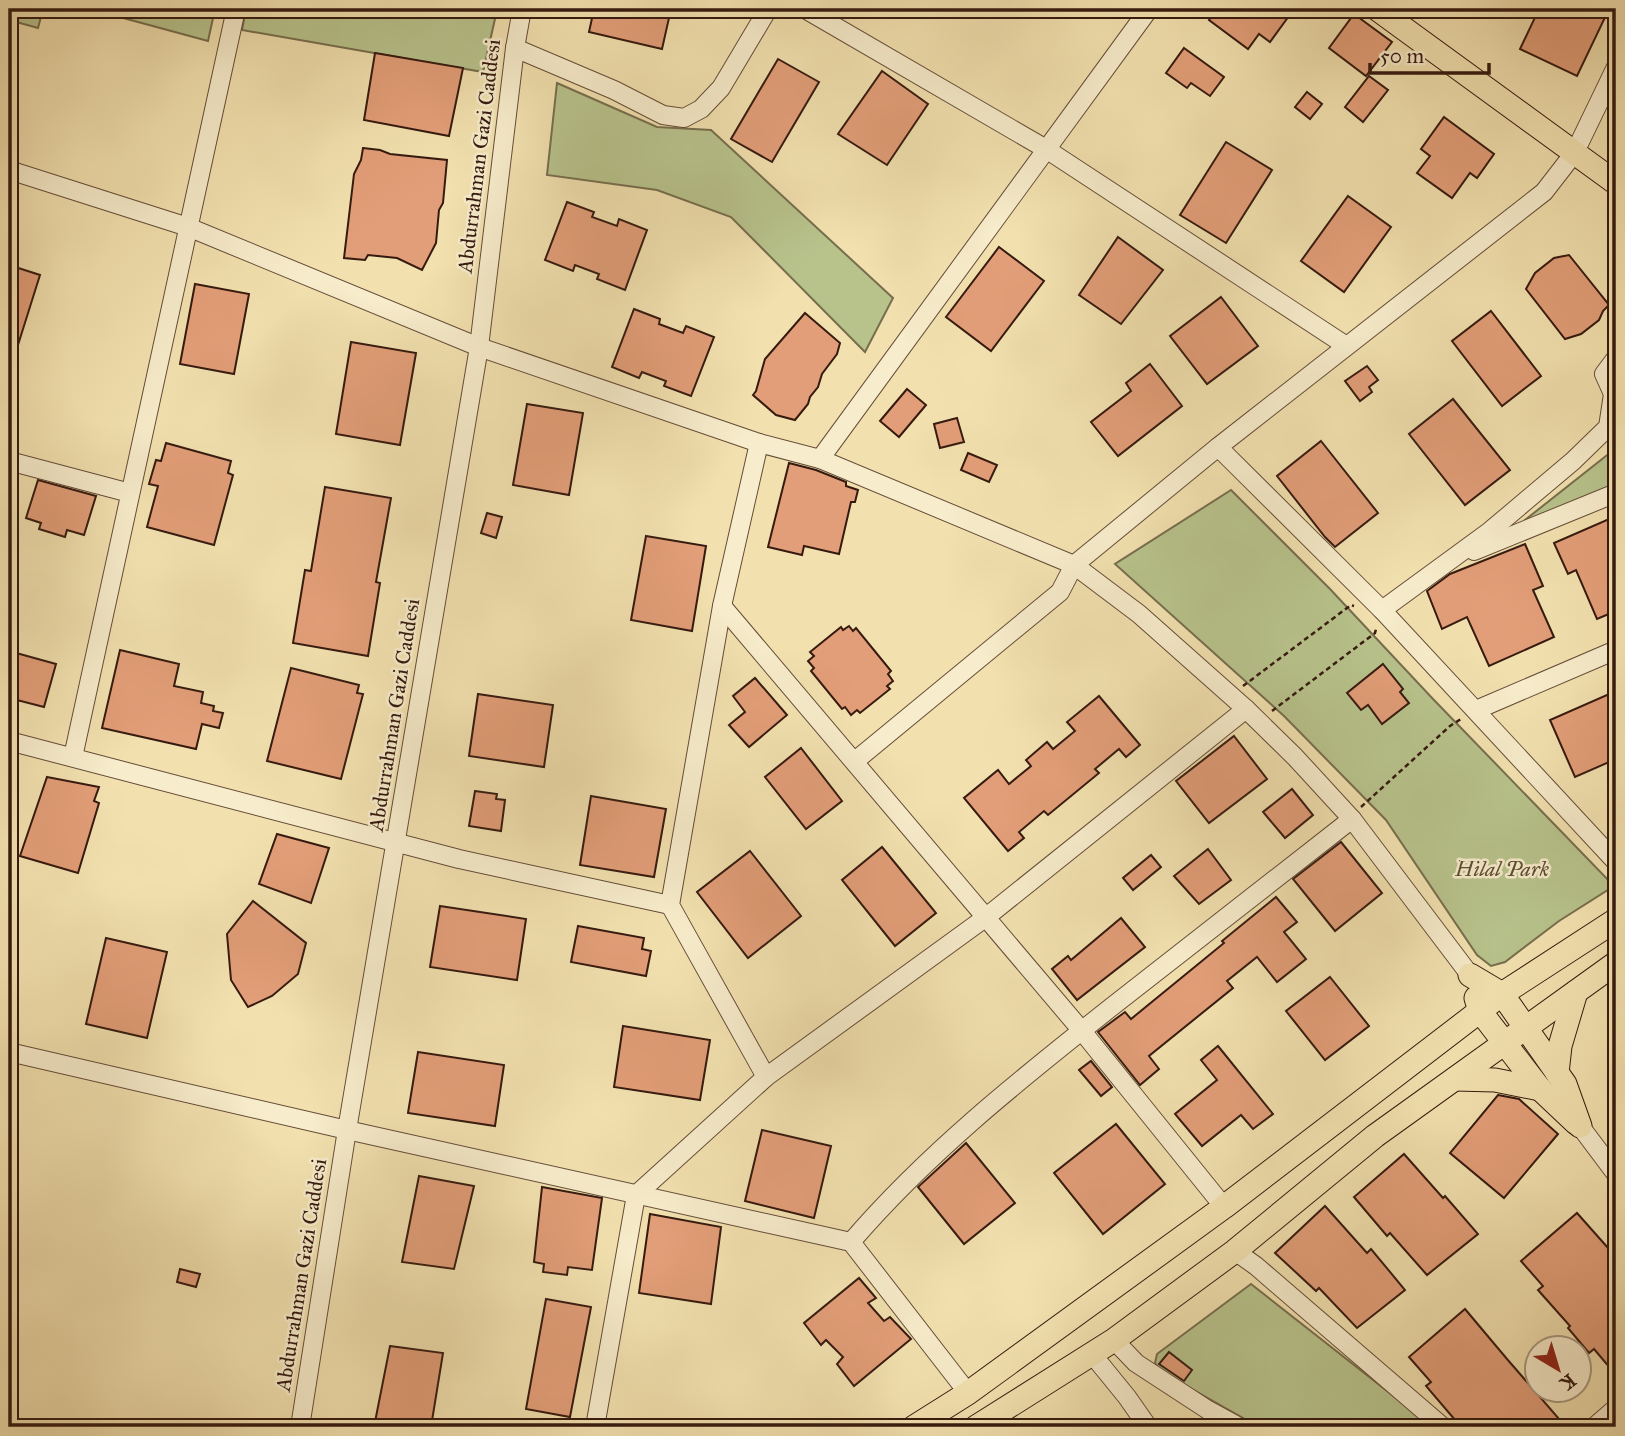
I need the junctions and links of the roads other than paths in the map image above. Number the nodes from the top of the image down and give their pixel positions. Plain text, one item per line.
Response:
1 (236, 9) edge
2 (522, 9) edge
3 (768, 9) edge
4 (806, 9) edge
5 (1149, 9) edge
6 (1377, 9) edge
7 (515, 48) junction
8 (1616, 67) edge
9 (1046, 149) junction
10 (1576, 152) junction
11 (9, 170) edge
12 (1616, 183) edge
13 (188, 227) junction
14 (1345, 345) junction
15 (479, 346) junction
16 (1616, 358) edge
17 (1615, 395) edge
18 (759, 443) junction
19 (1217, 447) junction
20 (820, 459) junction
21 (9, 461) edge
22 (130, 493) junction
23 (1616, 493) edge
24 (1449, 561) junction
25 (1074, 565) junction
26 (722, 606) junction
27 (1382, 610) junction
28 (1616, 650) edge
29 (1476, 710) junction
30 (1252, 715) junction
31 (9, 741) edge
32 (73, 757) junction
33 (855, 761) junction
34 (1352, 819) junction
35 (396, 843) junction
36 (1616, 862) edge
37 (670, 905) junction
38 (985, 918) junction
39 (1616, 920) edge
40 (1616, 963) edge
41 (1470, 975) junction
42 (1576, 992) junction
43 (1502, 994) junction
44 (1480, 1012) junction
45 (1526, 1028) junction
46 (1082, 1031) junction
47 (1504, 1044) junction
48 (9, 1052) edge
49 (1557, 1073) junction
50 (766, 1077) junction
51 (1455, 1080) junction
52 (1540, 1089) junction
53 (1580, 1126) junction
54 (347, 1130) junction
55 (1616, 1174) edge
56 (636, 1195) junction
57 (1224, 1207) junction
58 (851, 1242) junction
59 (1235, 1251) junction
60 (1114, 1340) junction
61 (1092, 1354) junction
62 (968, 1393) junction
63 (1616, 1408) edge
64 (300, 1427) edge
65 (596, 1427) edge
66 (914, 1427) edge
67 (976, 1427) edge
68 (1148, 1427) edge
69 (1239, 1427) edge
70 (1443, 1427) edge
71 (1594, 1427) edge

1 - 13 street
2 - 7 street, Abdurrahman Gazi Caddesi
3 - 7 street
4 - 9 street
5 - 9 street
6 - 10 main road
7 - 15 street, Abdurrahman Gazi Caddesi
8 - 10 street
9 - 14 street
9 - 20 street
10 - 12 main road
10 - 14 street
11 - 13 street
13 - 15 street
13 - 22 street
14 - 19 street
15 - 18 street
15 - 35 street, Abdurrahman Gazi Caddesi
16 - 17 street
17 - 24 street
18 - 20 street
18 - 26 street
19 - 25 street
19 - 27 street
20 - 25 street
21 - 22 street
22 - 32 street
23 - 24 street
24 - 27 street
25 - 30 street
25 - 33 street
26 - 33 street
26 - 37 street
27 - 29 street
28 - 29 street
29 - 36 street
30 - 34 street
30 - 38 street
31 - 32 street
32 - 35 street
33 - 38 street
34 - 41 street
34 - 46 street
35 - 37 street
35 - 54 street, Abdurrahman Gazi Caddesi
37 - 50 street
38 - 46 street
38 - 50 street
39 - 43 main road
40 - 42 main road
41 - 43 main road
41 - 44 main road
42 - 45 main road
42 - 49 main road
43 - 44 main road
43 - 45 main road
44 - 47 main road
44 - 57 main road
45 - 47 main road
45 - 49 main road
46 - 57 street
46 - 58 street
47 - 51 main road
47 - 52 main road
48 - 54 street
49 - 53 main road
50 - 56 street
51 - 52 main road
51 - 59 main road
52 - 53 main road
53 - 55 street
54 - 56 street
54 - 64 street, Abdurrahman Gazi Caddesi
56 - 58 street
56 - 65 street
57 - 62 main road
58 - 62 street
59 - 60 main road
59 - 70 street
60 - 61 main road
60 - 69 street
61 - 67 main road
61 - 68 street
62 - 66 main road
63 - 71 street

